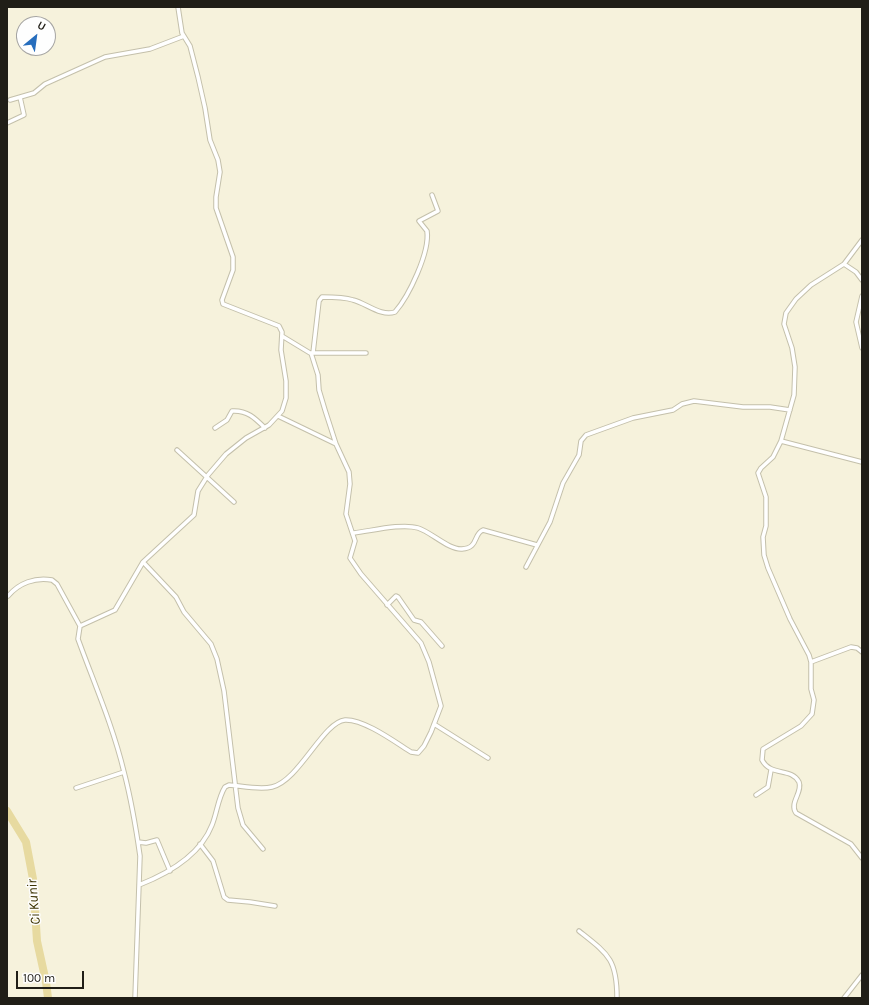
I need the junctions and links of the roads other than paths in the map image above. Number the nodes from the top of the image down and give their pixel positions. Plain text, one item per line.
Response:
1 (178, 7) edge
2 (184, 36) junction
3 (20, 97) junction
4 (10, 100) dead end
5 (7, 123) edge
6 (432, 195) dead end
7 (862, 240) edge
8 (844, 264) junction
9 (862, 280) edge
10 (862, 296) edge
11 (282, 336) junction
12 (862, 348) edge
13 (312, 353) junction
14 (366, 353) dead end
15 (790, 410) junction
16 (278, 416) junction
17 (215, 428) dead end
18 (265, 428) junction
19 (781, 441) junction
20 (336, 444) junction
21 (177, 450) dead end
22 (862, 462) edge
23 (206, 477) junction
24 (234, 502) dead end
25 (354, 533) junction
26 (537, 545) junction
27 (143, 562) junction
28 (526, 567) dead end
29 (8, 596) edge
30 (386, 605) junction
31 (80, 626) junction
32 (442, 646) dead end
33 (862, 652) edge
34 (811, 662) junction
35 (434, 724) junction
36 (488, 758) dead end
37 (771, 770) junction
38 (124, 772) junction
39 (234, 786) junction
40 (76, 788) dead end
41 (756, 795) dead end
42 (138, 842) junction
43 (200, 844) junction
44 (263, 849) dead end
45 (862, 858) edge
46 (170, 871) junction
47 (139, 885) junction
48 (275, 906) dead end
49 (579, 931) dead end
50 (862, 975) edge
51 (135, 998) edge
52 (617, 998) edge
53 (844, 998) edge

1 - 2 street
2 - 3 street
2 - 11 street
3 - 4 street
3 - 5 street
6 - 13 street
7 - 8 street
8 - 9 street
8 - 15 street
10 - 12 street
11 - 13 street
11 - 16 street
13 - 14 street
13 - 20 street
15 - 19 street
15 - 26 street
16 - 18 street
16 - 20 street
17 - 18 street
18 - 23 street
19 - 22 street
19 - 34 street
20 - 25 street
21 - 23 street
23 - 24 street
23 - 27 street
25 - 26 street
25 - 30 street
26 - 28 street
27 - 31 street
27 - 39 street
29 - 31 street
30 - 32 street
30 - 35 street
31 - 38 street
33 - 34 street
34 - 37 street
35 - 36 street
35 - 39 street
37 - 41 street
37 - 45 street
38 - 40 street
38 - 42 street
39 - 43 street
39 - 44 street
42 - 46 street
42 - 47 street
43 - 46 street
43 - 48 street
46 - 47 street
47 - 51 street
49 - 52 street
50 - 53 street

